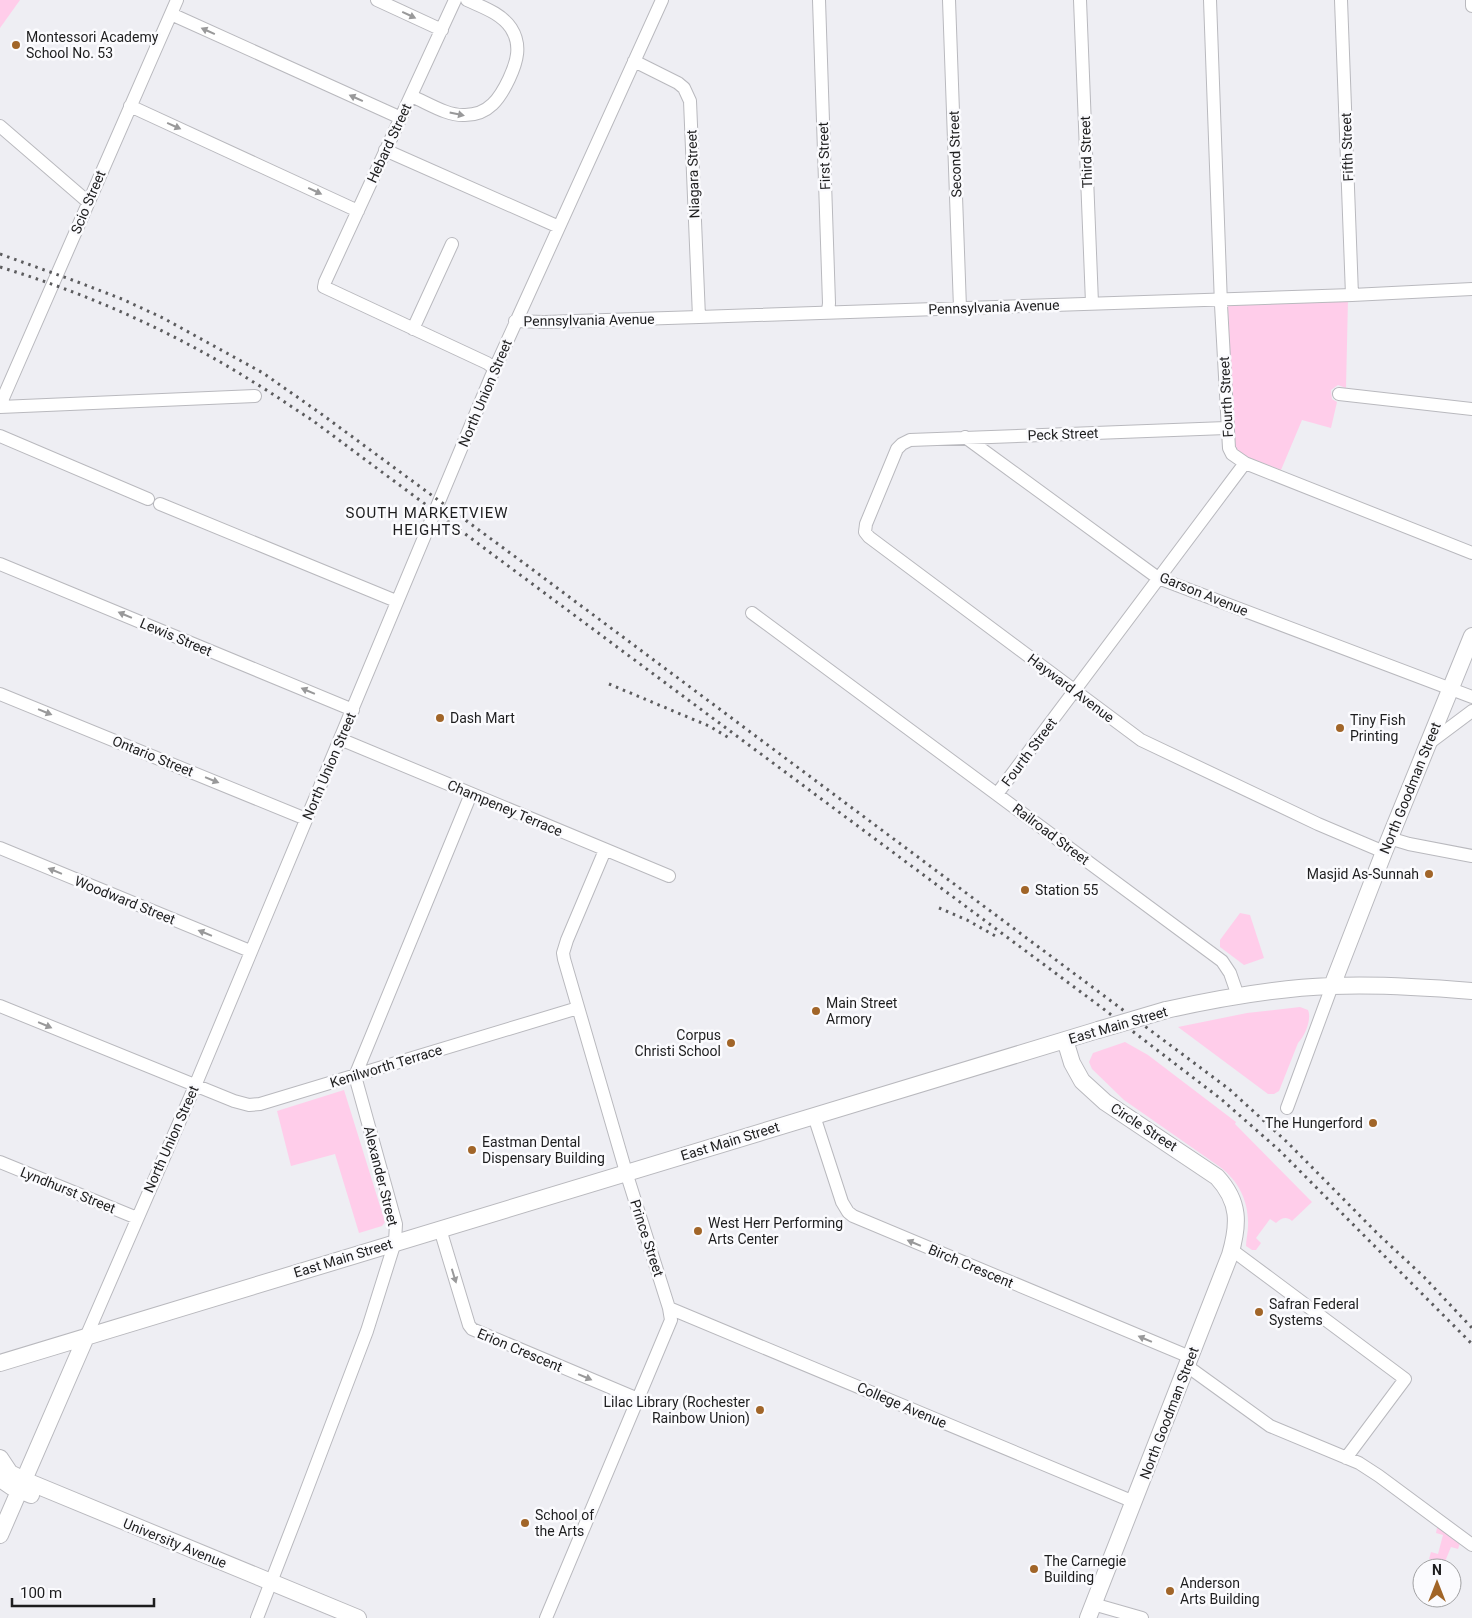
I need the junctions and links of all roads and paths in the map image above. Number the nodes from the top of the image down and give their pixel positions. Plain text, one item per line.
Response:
1 (177, 0) edge
2 (377, 0) edge
3 (455, 0) edge
4 (467, 0) edge
5 (662, 0) edge
6 (818, 0) edge
7 (950, 0) edge
8 (1080, 0) edge
9 (1210, 0) edge
10 (1341, 0) edge
11 (1472, 0) edge
12 (1472, 6) edge
13 (171, 14) junction
14 (442, 30) junction
15 (634, 62) junction
16 (411, 96) junction
17 (130, 106) junction
18 (400, 118) junction
19 (0, 126) edge
20 (386, 150) junction
21 (88, 202) junction
22 (358, 211) junction
23 (559, 227) junction
24 (452, 244) dead end
25 (1472, 289) edge
26 (1352, 295) junction
27 (1221, 298) junction
28 (1092, 303) junction
29 (960, 308) junction
30 (828, 312) junction
31 (698, 317) junction
32 (515, 321) junction
33 (412, 329) junction
34 (495, 369) junction
35 (1339, 394) dead end
36 (255, 396) dead end
37 (0, 406) edge
38 (1472, 408) edge
39 (1226, 428) junction
40 (0, 436) edge
41 (965, 437) junction
42 (902, 444) joint
43 (1245, 463) junction
44 (1472, 553) edge
45 (0, 564) edge
46 (1158, 578) junction
47 (396, 601) junction
48 (752, 613) dead end
49 (1472, 636) edge
50 (1452, 689) junction
51 (1075, 691) junction
52 (0, 694) edge
53 (1472, 697) edge
54 (352, 710) junction
55 (1472, 711) edge
56 (340, 739) junction
57 (1428, 744) junction
58 (470, 794) junction
59 (998, 794) junction
60 (306, 819) junction
61 (1386, 845) junction
62 (0, 848) edge
63 (605, 850) junction
64 (1472, 856) edge
65 (669, 876) dead end
66 (250, 951) junction
67 (1332, 986) junction
68 (1472, 991) edge
69 (1238, 996) junction
70 (0, 1006) edge
71 (578, 1008) junction
72 (1065, 1040) junction
73 (355, 1076) junction
74 (195, 1086) junction
75 (1286, 1108) dead end
76 (814, 1116) junction
77 (0, 1162) edge
78 (626, 1172) junction
79 (1234, 1205) joint
80 (137, 1218) junction
81 (440, 1229) junction
82 (395, 1242) junction
83 (1232, 1250) junction
84 (669, 1308) junction
85 (86, 1337) junction
86 (1188, 1362) junction
87 (0, 1363) edge
88 (638, 1399) junction
89 (0, 1458) edge
90 (1346, 1458) junction
91 (0, 1479) edge
92 (22, 1485) junction
93 (1134, 1502) junction
94 (0, 1535) edge
95 (1472, 1545) edge
96 (268, 1587) junction
97 (1091, 1611) edge
98 (257, 1618) edge
99 (329, 1618) edge
100 (358, 1618) edge
101 (546, 1618) edge
102 (1142, 1618) edge

1 - 13 street, Scio Street
2 -> 14 street
3 - 14 street, Hebard Street
16 -> 4 street
5 - 15 street, North Union Street
6 - 30 street, First Street
7 - 29 street, Second Street
8 - 28 street, Third Street
9 - 27 street, Fourth Street
10 - 26 street, Fifth Street
11 - 12 street
13 - 17 street, Scio Street
18 -> 13 street
14 - 16 street, Hebard Street
15 - 23 street, North Union Street
15 - 31 street, Niagara Street
16 - 18 street, Hebard Street
17 - 21 street, Scio Street
17 -> 22 street
18 - 20 street, Hebard Street
19 - 21 street
20 - 22 street, Hebard Street
20 - 23 street
21 - 37 street, Scio Street
22 - 33 street, Hebard Street
23 - 32 street, North Union Street
24 - 33 street
25 - 26 street, Pennsylvania Avenue
26 - 27 street, Pennsylvania Avenue
27 - 28 street, Pennsylvania Avenue
27 - 39 street, Fourth Street
28 - 29 street, Pennsylvania Avenue
29 - 30 street, Pennsylvania Avenue
30 - 31 street, Pennsylvania Avenue
31 - 32 street, Pennsylvania Avenue
32 - 34 street, North Union Street
33 - 34 street
34 - 47 street, North Union Street
35 - 38 street
36 - 37 street
39 - 41 street, Peck Street
39 - 43 street, Fourth Street
40 - 47 street
41 - 42 street, Peck Street
41 - 46 street, Garson Avenue
42 - 51 street, Hayward Avenue
43 - 44 street
43 - 46 street, Fourth Street
54 -> 45 street, Lewis Street
46 - 50 street, Garson Avenue
46 - 51 street, Fourth Street
47 - 54 street, North Union Street
48 - 59 street, Railroad Street
49 - 50 main road, North Goodman Street
50 - 53 street, Garson Avenue
50 - 57 main road, North Goodman Street
51 - 59 street, Fourth Street
51 - 61 street, Hayward Avenue
52 -> 60 street, Ontario Street
54 - 56 street, North Union Street
55 - 57 street
56 - 58 street, Champeney Terrace
56 - 60 street, North Union Street
57 - 61 main road, North Goodman Street
58 - 63 street, Champeney Terrace
58 - 73 street
59 - 69 street, Railroad Street
60 - 66 street, North Union Street
61 - 64 street, Hayward Avenue
61 - 67 main road, North Goodman Street
66 -> 62 street, Woodward Street
63 - 65 street, Champeney Terrace
63 - 71 street, Prince Street
66 - 74 street, North Union Street
67 - 68 main road, East Main Street
67 - 69 main road, East Main Street
67 - 75 street, North Goodman Street
69 - 72 main road, East Main Street, bridge
70 -> 74 street, Kenilworth Terrace
71 - 73 street, Kenilworth Terrace
71 - 78 street, Prince Street
72 - 76 main road, East Main Street
72 - 79 main road, Circle Street
73 - 74 street, Kenilworth Terrace
73 - 82 street, Alexander Street
74 - 80 street, North Union Street
76 - 78 main road, East Main Street
86 -> 76 street, Birch Crescent
77 - 80 street, Lyndhurst Street
78 - 81 main road, East Main Street
78 - 84 street, Prince Street
79 - 83 main road, North Goodman Street
80 - 85 street, North Union Street
81 - 82 main road, East Main Street
81 -> 88 street, Erion Crescent
82 - 85 main road, East Main Street
82 - 96 street, Alexander Street
83 - 86 main road, North Goodman Street
83 - 90 street
84 - 88 street, Prince Street
84 - 93 street, College Avenue
85 - 87 main road, East Main Street
85 - 92 main road, North Union Street
86 - 90 street, Birch Crescent
86 - 93 main road, North Goodman Street
88 - 101 street, Prince Street
89 - 92 main road, University Avenue
90 - 95 street, Birch Crescent
91 - 92 main road, University Avenue
92 - 94 main road, North Union Street
92 - 96 main road, University Avenue
93 - 97 main road, North Goodman Street
96 - 98 street, Alexander Street
96 - 99 main road, University Avenue
96 - 100 main road, University Avenue
97 - 102 street

